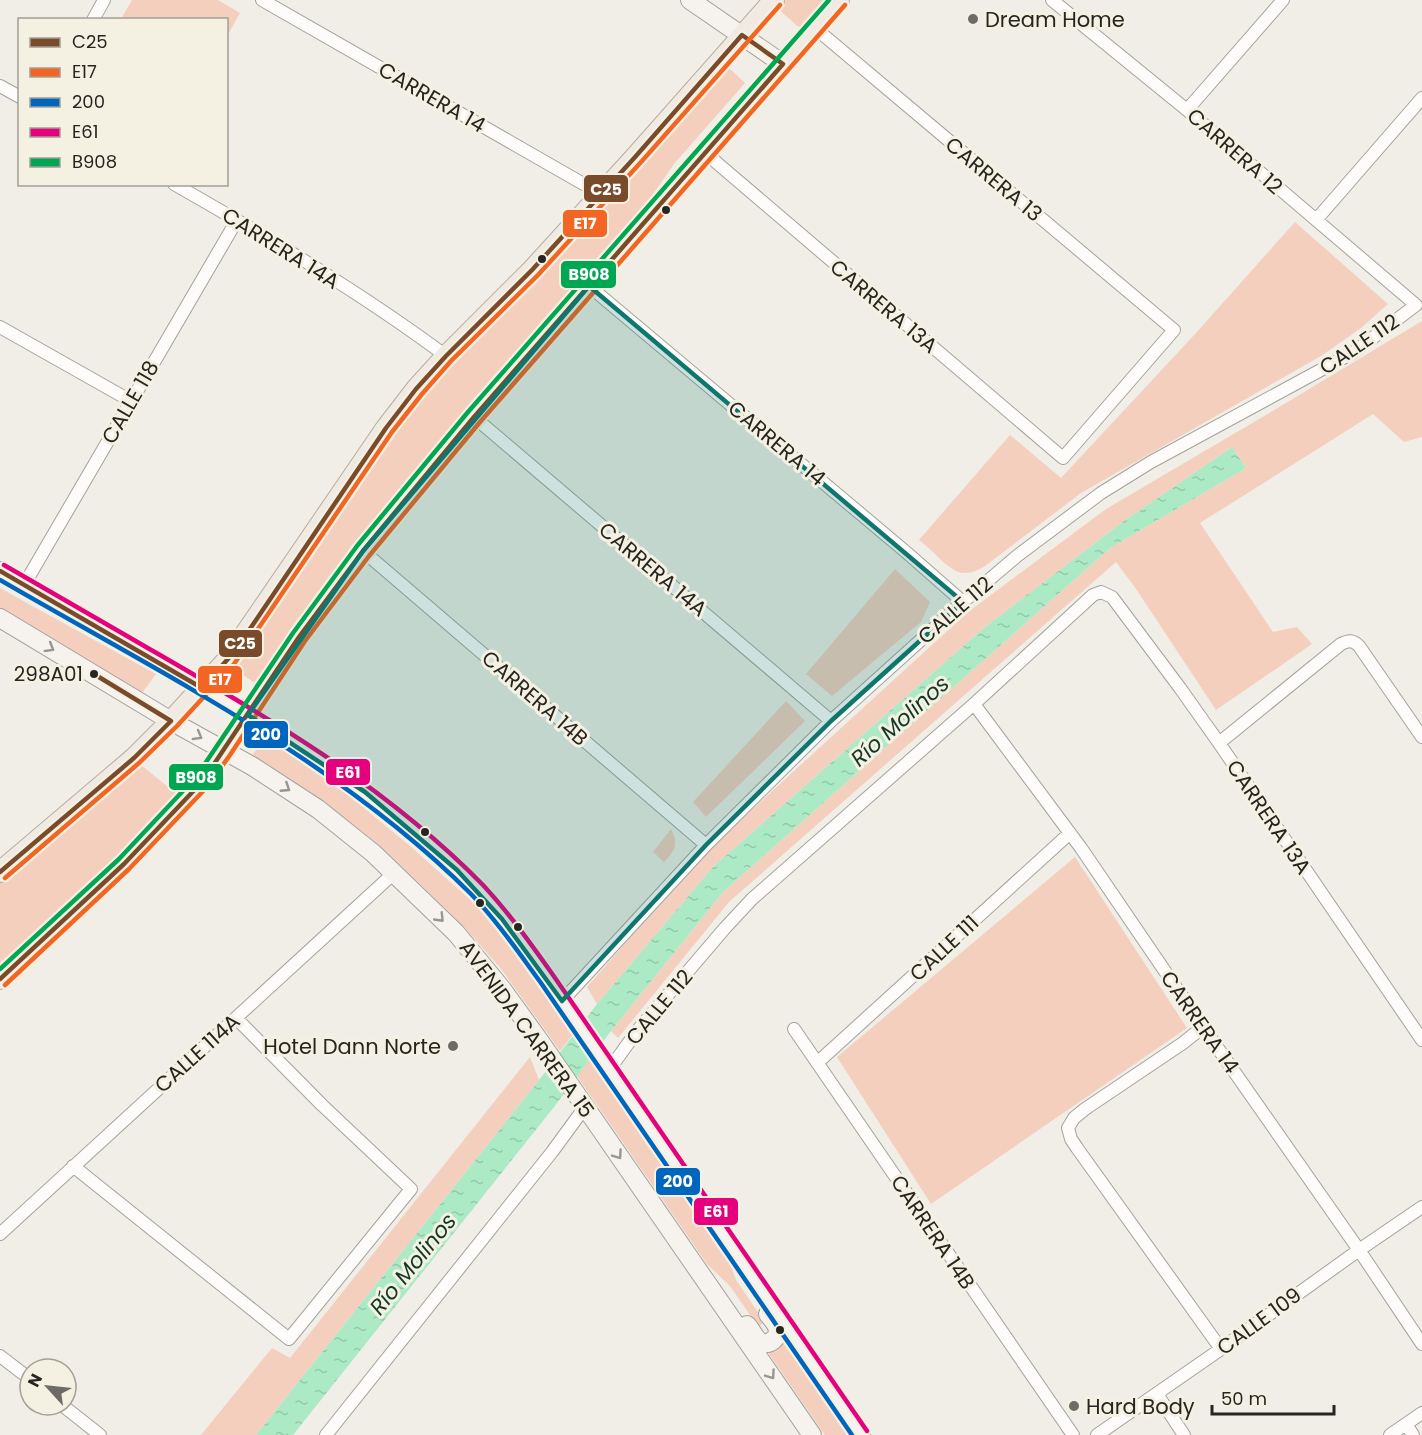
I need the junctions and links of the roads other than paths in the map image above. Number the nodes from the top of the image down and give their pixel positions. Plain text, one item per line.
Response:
1 (104, 0) edge
2 (262, 0) edge
3 (690, 0) edge
4 (774, 0) edge
5 (839, 0) edge
6 (1282, 0) edge
7 (1060, 2) edge
8 (94, 18) edge
9 (815, 28) junction
10 (742, 35) junction
11 (783, 64) junction
12 (0, 86) edge
13 (18, 96) edge
14 (1422, 98) edge
15 (1187, 110) junction
16 (706, 152) junction
17 (178, 186) edge
18 (601, 194) junction
19 (237, 220) junction
20 (1316, 220) junction
21 (589, 286) junction
22 (1416, 305) joint
23 (0, 327) edge
24 (446, 356) junction
25 (131, 401) junction
26 (474, 417) junction
27 (1064, 458) joint
28 (363, 551) junction
29 (0, 571) edge
30 (24, 585) junction
31 (1112, 597) joint
32 (963, 602) junction
33 (0, 618) edge
34 (202, 688) junction
35 (974, 704) junction
36 (248, 715) junction
37 (171, 721) junction
38 (831, 721) junction
39 (1422, 737) edge
40 (1219, 743) junction
41 (224, 751) junction
42 (1070, 833) junction
43 (706, 845) junction
44 (0, 872) edge
45 (394, 873) junction
46 (0, 979) edge
47 (565, 1006) junction
48 (236, 1018) junction
49 (1203, 1027) junction
50 (794, 1029) dead end
51 (1422, 1040) edge
52 (604, 1062) junction
53 (818, 1063) junction
54 (585, 1107) junction
55 (73, 1166) junction
56 (1422, 1207) edge
57 (0, 1234) edge
58 (1359, 1250) junction
59 (735, 1252) junction
60 (701, 1276) junction
61 (1422, 1344) edge
62 (1221, 1349) junction
63 (0, 1356) edge
64 (18, 1370) edge
65 (1157, 1394) junction
66 (1422, 1413) edge
67 (77, 1417) edge
68 (1410, 1430) edge
69 (100, 1435) edge
70 (326, 1435) edge
71 (812, 1435) edge
72 (861, 1435) edge
73 (1072, 1435) edge
74 (1097, 1435) edge
75 (1185, 1435) edge
76 (1390, 1435) edge

1 - 8 street
2 - 18 street, CARRERA 14
3 - 10 main road
4 - 10 main road
5 - 9 main road
6 - 15 street
7 - 15 street, CARRERA 12
9 - 11 main road
9 - 27 street, CARRERA 13
10 - 11 main road
10 - 18 main road
11 - 16 main road
12 - 13 street
14 - 20 street
15 - 20 street, CARRERA 12
16 - 21 main road
16 - 27 street, CARRERA 13A
17 - 19 street, CARRERA 14A
18 - 24 main road
19 - 24 street, CARRERA 14A
19 - 25 street, CALLE 118
20 - 22 street, CARRERA 12
21 - 26 main road
21 - 32 street, CARRERA 14
22 - 32 street, CALLE 112
23 - 25 street
24 - 34 main road
25 - 30 street, CALLE 118
26 - 28 main road
26 - 38 street, CARRERA 14A
28 - 36 main road
28 - 43 street, CARRERA 14B
29 - 30 main road, AVENIDA CARRERA 15
30 - 34 main road, AVENIDA CARRERA 15
31 - 35 street, CALLE 112
31 - 40 street, CARRERA 13A
32 - 38 street, CALLE 112
33 -> 37 main road, AVENIDA CARRERA 15
34 - 36 main road, AVENIDA CARRERA 15
34 - 37 main road
35 - 42 street, CARRERA 14
35 - 52 street, CALLE 112
36 - 41 main road
36 - 47 main road, AVENIDA CARRERA 15
37 -> 41 main road, AVENIDA CARRERA 15
37 - 44 main road
38 - 43 street, CALLE 112
39 - 40 street
40 - 51 street, CARRERA 13A
41 -> 45 main road, AVENIDA CARRERA 15
41 - 46 main road
42 - 49 street, CARRERA 14
42 - 53 street, CALLE 111
43 - 47 street, CALLE 112
45 - 48 street, CALLE 114A
45 -> 54 main road, AVENIDA CARRERA 15
47 - 52 main road, AVENIDA CARRERA 15
48 - 55 street, CALLE 114A
48 - 55 street
49 - 58 street, CARRERA 14
49 - 62 street
50 - 53 street, CARRERA 14B
52 - 59 main road, AVENIDA CARRERA 15
53 - 73 street, CARRERA 14B
54 -> 60 main road, AVENIDA CARRERA 15
54 - 70 street
55 - 57 street, CALLE 114A
56 - 58 street, CALLE 109
58 - 61 street, CARRERA 14
58 - 62 street, CALLE 109
59 - 60 main road
59 - 72 main road, AVENIDA CARRERA 15
60 -> 71 main road, AVENIDA CARRERA 15
62 - 65 street, CALLE 109
63 - 64 street
65 - 74 street, CALLE 109
65 - 75 street
66 - 68 street
67 - 69 street
68 - 76 street

